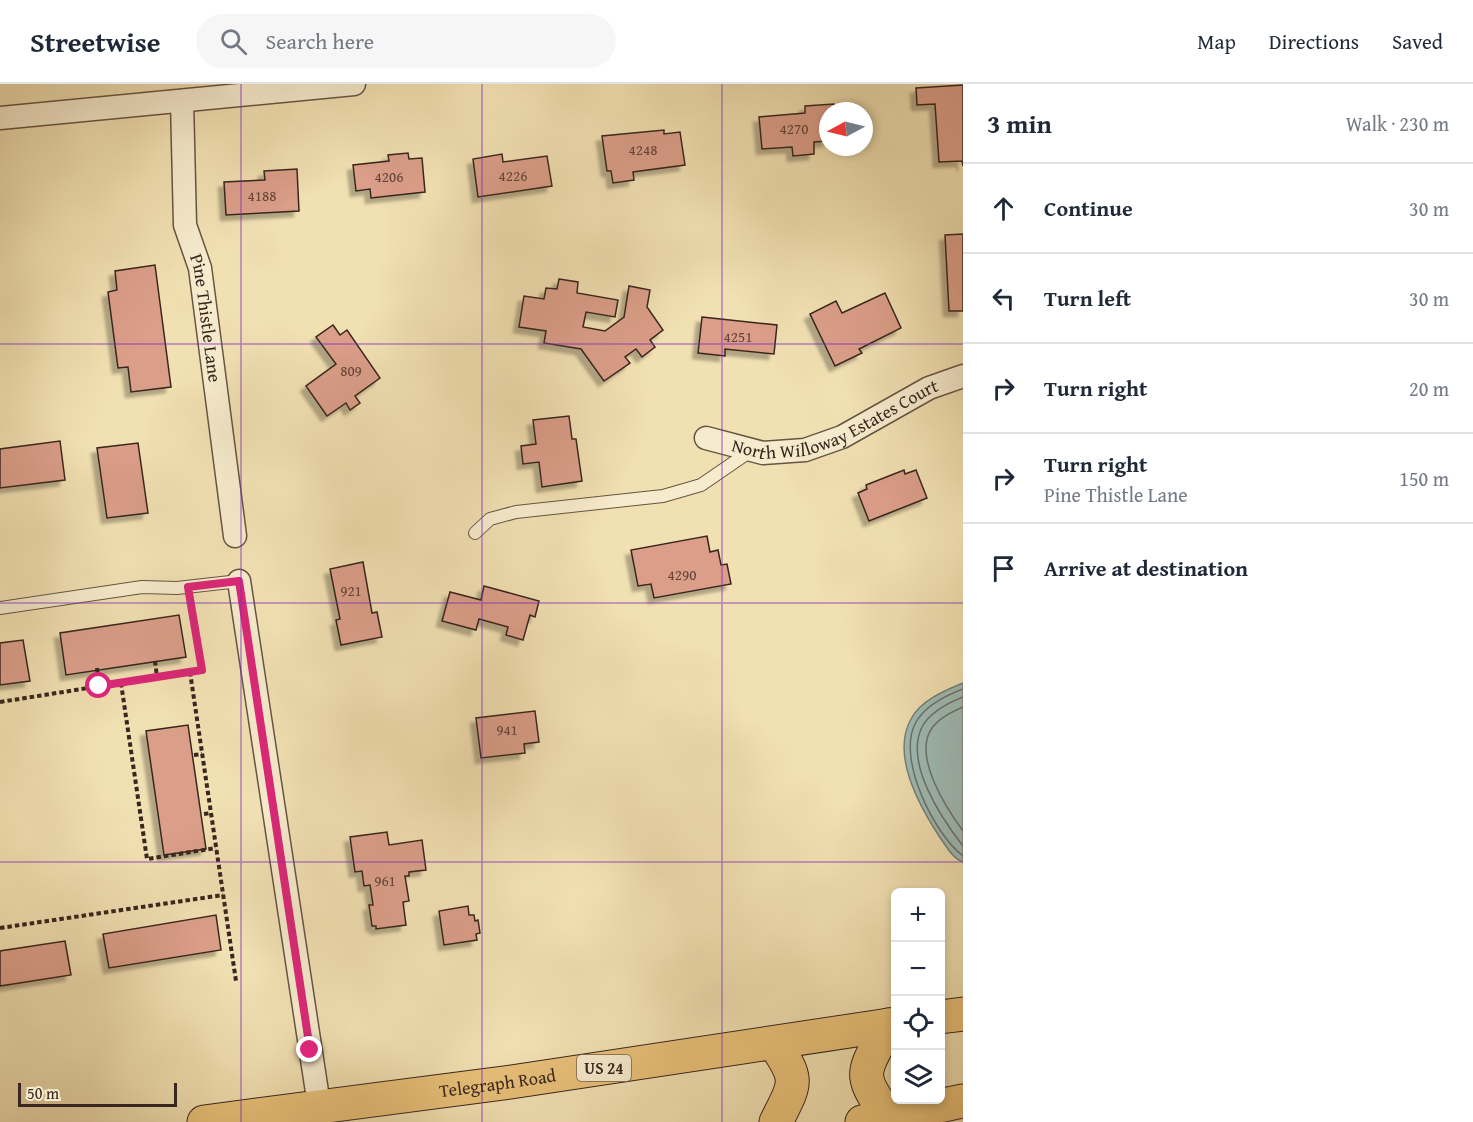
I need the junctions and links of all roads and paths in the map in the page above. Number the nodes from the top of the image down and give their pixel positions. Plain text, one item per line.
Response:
1 (354, 84) edge
2 (182, 101) junction
3 (0, 118) edge
4 (963, 376) edge
5 (706, 438) dead end
6 (753, 450) junction
7 (475, 533) dead end
8 (235, 536) dead end
9 (239, 581) joint
10 (188, 587) junction
11 (0, 608) edge
12 (155, 661) dead end
13 (97, 668) dead end
14 (190, 672) junction
15 (157, 677) junction
16 (121, 683) junction
17 (99, 686) junction
18 (0, 702) edge
19 (202, 754) junction
20 (194, 755) dead end
21 (211, 813) junction
22 (204, 814) dead end
23 (216, 848) junction
24 (224, 895) junction
25 (0, 928) edge
26 (236, 981) dead end
27 (963, 1014) edge
28 (945, 1016) edge
29 (891, 1025) edge
30 (891, 1027) edge
31 (774, 1043) junction
32 (963, 1101) edge
33 (319, 1105) junction
34 (279, 1117) edge
35 (880, 1120) edge
36 (204, 1122) edge
37 (776, 1122) edge

1 - 2 street
2 - 3 street
2 - 8 street, Pine Thistle Lane
4 - 6 street, North Willoway Estates Court
5 - 6 street, North Willoway Estates Court
6 - 7 lane
9 - 10 lane
9 - 33 street
10 - 11 lane
10 - 14 path
12 - 15 path
13 - 17 path
14 - 15 path
14 - 19 path
15 - 16 path
16 - 17 path
16 - 23 path
17 - 18 path
19 - 20 path
19 - 21 path
21 - 22 path
21 - 23 path
23 - 24 path
24 - 25 path
24 - 26 path
27 - 28 highway
29 - 31 highway, Telegraph Road / US 24
30 - 35 highway
31 - 33 highway, Telegraph Road / US 24
31 - 37 highway
32 - 35 highway
33 - 34 highway, Telegraph Road / US 24
34 - 36 highway, Telegraph Road / US 24

